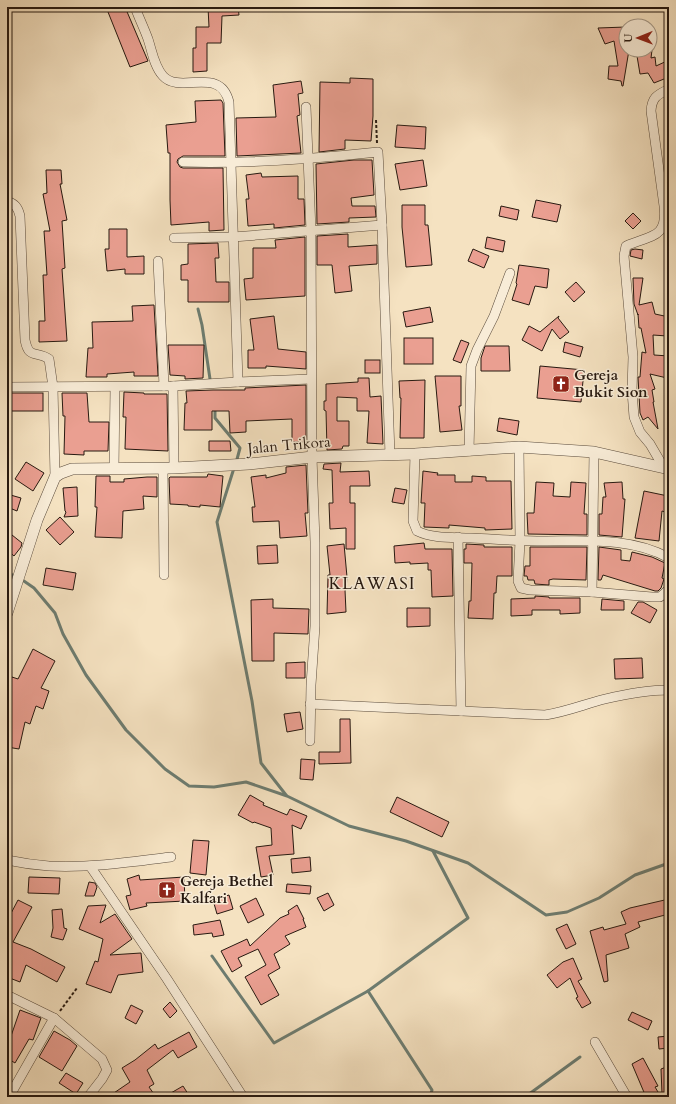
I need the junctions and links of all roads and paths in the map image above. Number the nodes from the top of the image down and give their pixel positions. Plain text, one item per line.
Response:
1 (135, 7) edge
2 (669, 89) edge
3 (306, 107) dead end
4 (376, 120) dead end
5 (378, 152) junction
6 (308, 159) junction
7 (183, 162) dead end
8 (231, 163) junction
9 (7, 201) edge
10 (382, 225) junction
11 (311, 231) junction
12 (233, 237) junction
13 (174, 238) dead end
14 (158, 261) dead end
15 (510, 273) dead end
16 (311, 379) junction
17 (238, 382) junction
18 (7, 386) edge
19 (169, 386) junction
20 (53, 387) junction
21 (115, 387) junction
22 (519, 447) junction
23 (469, 451) junction
24 (594, 452) junction
25 (415, 454) junction
26 (390, 455) junction
27 (312, 457) junction
28 (169, 468) junction
29 (666, 468) edge
30 (114, 469) junction
31 (56, 477) junction
32 (458, 538) junction
33 (520, 541) junction
34 (592, 541) junction
35 (669, 558) edge
36 (164, 575) dead end
37 (669, 589) edge
38 (592, 592) junction
39 (7, 612) edge
40 (669, 690) edge
41 (314, 704) junction
42 (461, 711) junction
43 (310, 741) dead end
44 (171, 857) dead end
45 (7, 860) edge
46 (90, 866) junction
47 (77, 988) dead end
48 (7, 995) edge
49 (54, 1018) junction
50 (595, 1042) dead end
51 (9, 1097) edge
52 (88, 1097) edge
53 (242, 1097) edge
54 (628, 1097) edge

1 - 8 street
2 - 29 street
3 - 6 street
4 - 5 path
5 - 6 street
5 - 10 street
6 - 8 street
6 - 11 street
7 - 8 street
8 - 12 street
9 - 20 street
10 - 11 street
10 - 26 street
11 - 12 street
11 - 16 street
12 - 13 street
12 - 17 street
14 - 19 street
15 - 23 street
16 - 17 street
16 - 27 street
17 - 19 street
18 - 20 street
19 - 21 street
19 - 28 street
20 - 21 street
20 - 31 street
21 - 30 street
22 - 23 street, Jalan Trikora
22 - 24 street, Jalan Trikora
22 - 33 street
23 - 25 street, Jalan Trikora
24 - 29 street, Jalan Trikora
24 - 34 street
25 - 26 street, Jalan Trikora
25 - 32 street
26 - 27 street, Jalan Trikora
27 - 28 street, Jalan Trikora
27 - 41 street
28 - 30 street, Jalan Trikora
28 - 36 street
30 - 31 street, Jalan Trikora
31 - 39 street
32 - 33 street
32 - 42 street
33 - 34 street
33 - 38 street
34 - 35 street
34 - 38 street
37 - 38 street
40 - 42 street
41 - 42 street
41 - 43 street
44 - 46 street
45 - 46 street
46 - 53 street
47 - 49 path
48 - 49 street
49 - 51 street
49 - 52 street
50 - 54 street

